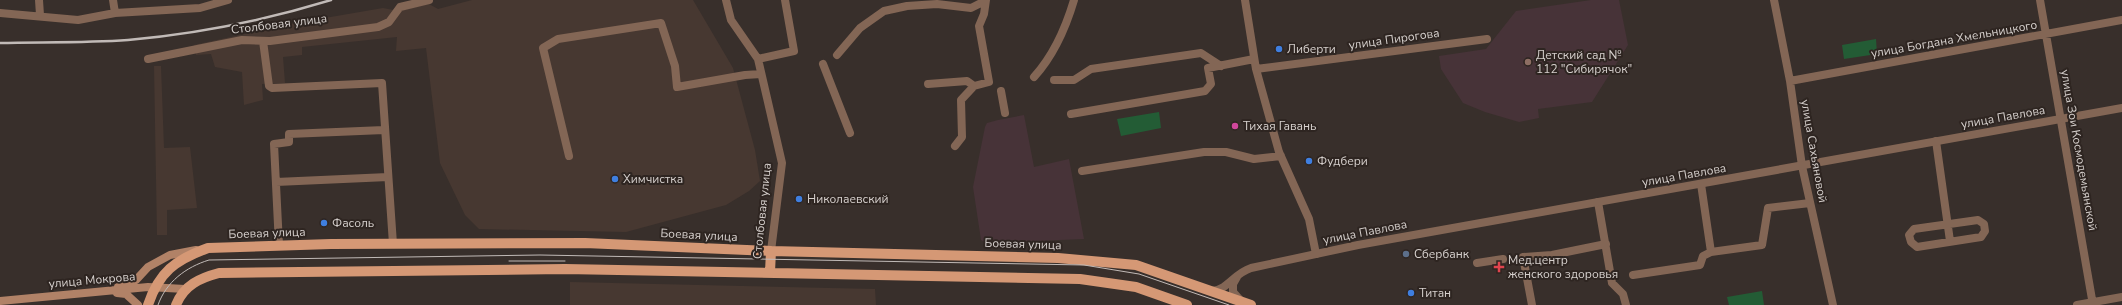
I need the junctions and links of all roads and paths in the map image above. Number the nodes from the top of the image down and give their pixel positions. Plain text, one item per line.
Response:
1 (39, 0) edge
2 (113, 0) edge
3 (228, 0) edge
4 (429, 0) edge
5 (726, 0) edge
6 (785, 0) edge
7 (1074, 0) edge
8 (1245, 0) edge
9 (1774, 0) edge
10 (2040, 0) edge
11 (986, 1) edge
12 (200, 4) edge
13 (0, 13) edge
14 (115, 13) junction
15 (40, 15) junction
16 (2122, 20) edge
17 (2045, 34) junction
18 (1487, 39) dead end
19 (263, 41) junction
20 (838, 55) dead end
21 (148, 59) dead end
22 (758, 59) junction
23 (1254, 60) junction
24 (823, 64) dead end
25 (1222, 66) junction
26 (1256, 69) junction
27 (761, 74) junction
28 (1034, 76) dead end
29 (1054, 80) dead end
30 (1790, 81) junction
31 (928, 84) dead end
32 (974, 86) junction
33 (1001, 91) dead end
34 (2122, 108) edge
35 (1005, 113) dead end
36 (1071, 114) dead end
37 (2062, 118) junction
38 (384, 130) junction
39 (850, 133) dead end
40 (1936, 141) junction
41 (955, 146) dead end
42 (569, 156) dead end
43 (1281, 156) junction
44 (1802, 166) junction
45 (1082, 171) dead end
46 (388, 177) junction
47 (276, 182) junction
48 (1700, 184) junction
49 (1598, 202) junction
50 (1810, 203) junction
51 (1947, 224) junction
52 (1950, 241) junction
53 (393, 244) junction
54 (1606, 244) junction
55 (279, 245) junction
56 (208, 248) junction
57 (771, 251) junction
58 (1711, 252) junction
59 (1316, 254) junction
60 (1503, 259) dead end
61 (1477, 263) dead end
62 (1251, 268) junction
63 (770, 272) junction
64 (1633, 275) dead end
65 (154, 288) junction
66 (185, 289) junction
67 (106, 291) junction
68 (1212, 291) junction
69 (2122, 297) edge
70 (0, 301) edge
71 (1241, 301) junction
72 (2093, 304) edge
73 (138, 305) edge
74 (148, 305) edge
75 (176, 305) edge
76 (1187, 305) edge
77 (1252, 305) edge
78 (1532, 305) edge
79 (1626, 305) edge
80 (1833, 305) edge
81 (2077, 305) edge

1 - 15 street
2 - 14 street
3 - 12 street
4 - 19 street, Столбовая улица
5 - 22 street, Столбовая улица
6 - 22 street
7 - 28 street
8 - 23 street
9 - 30 street, улица Сахьяновой
10 - 17 street, улица Зои Космодемьянской
11 - 20 street
11 - 32 street
12 - 14 street
13 - 15 street
14 - 15 street
16 - 17 street, улица Богдана Хмельницкого
17 - 30 street, улица Богдана Хмельницкого
17 - 37 street, улица Зои Космодемьянской
18 - 26 street, улица Пирогова
19 - 21 street, Столбовая улица
19 - 38 street
22 - 27 street, Столбовая улица
23 - 25 street
23 - 26 street
24 - 39 street
25 - 29 street
25 - 36 street
26 - 43 street
27 - 42 street
27 - 57 street, Столбовая улица
30 - 44 street, улица Сахьяновой
31 - 32 street
32 - 41 street
33 - 35 street
34 - 37 street, улица Павлова
37 - 40 street, улица Павлова
37 - 72 street, улица Зои Космодемьянской
38 - 46 street
38 - 47 street
40 - 44 street, улица Павлова
40 - 51 street
43 - 45 street
43 - 59 street
44 - 48 street, улица Павлова
44 - 50 street, улица Сахьяновой
46 - 47 street
46 - 53 street
47 - 55 street
48 - 49 street, улица Павлова
48 - 58 street
49 - 54 street
49 - 59 street, улица Павлова
50 - 58 street
50 - 80 street, улица Сахьяновой
51 - 52 street
51 - 52 street
51 - 52 street
53 - 55 main road, Боевая улица
53 - 57 main road, Боевая улица
54 - 78 street
54 - 79 street
55 - 56 main road, Боевая улица
56 - 65 main road, Боевая улица
56 - 67 main road
57 - 63 main road, Столбовая улица
57 - 68 main road, Боевая улица
58 - 64 street
59 - 62 street, улица Павлова
60 - 61 street
62 - 68 street, улица Павлова
62 - 71 street, улица Павлова
63 - 66 main road
63 - 76 main road
65 - 66 main road, улица Мокрова
65 - 67 main road, улица Мокрова
65 - 74 main road, Боевая улица
66 - 75 main road
67 - 70 main road, улица Мокрова
67 - 73 main road
68 - 71 main road, Боевая улица
69 - 72 street
71 - 77 main road, Боевая улица
72 - 81 street

